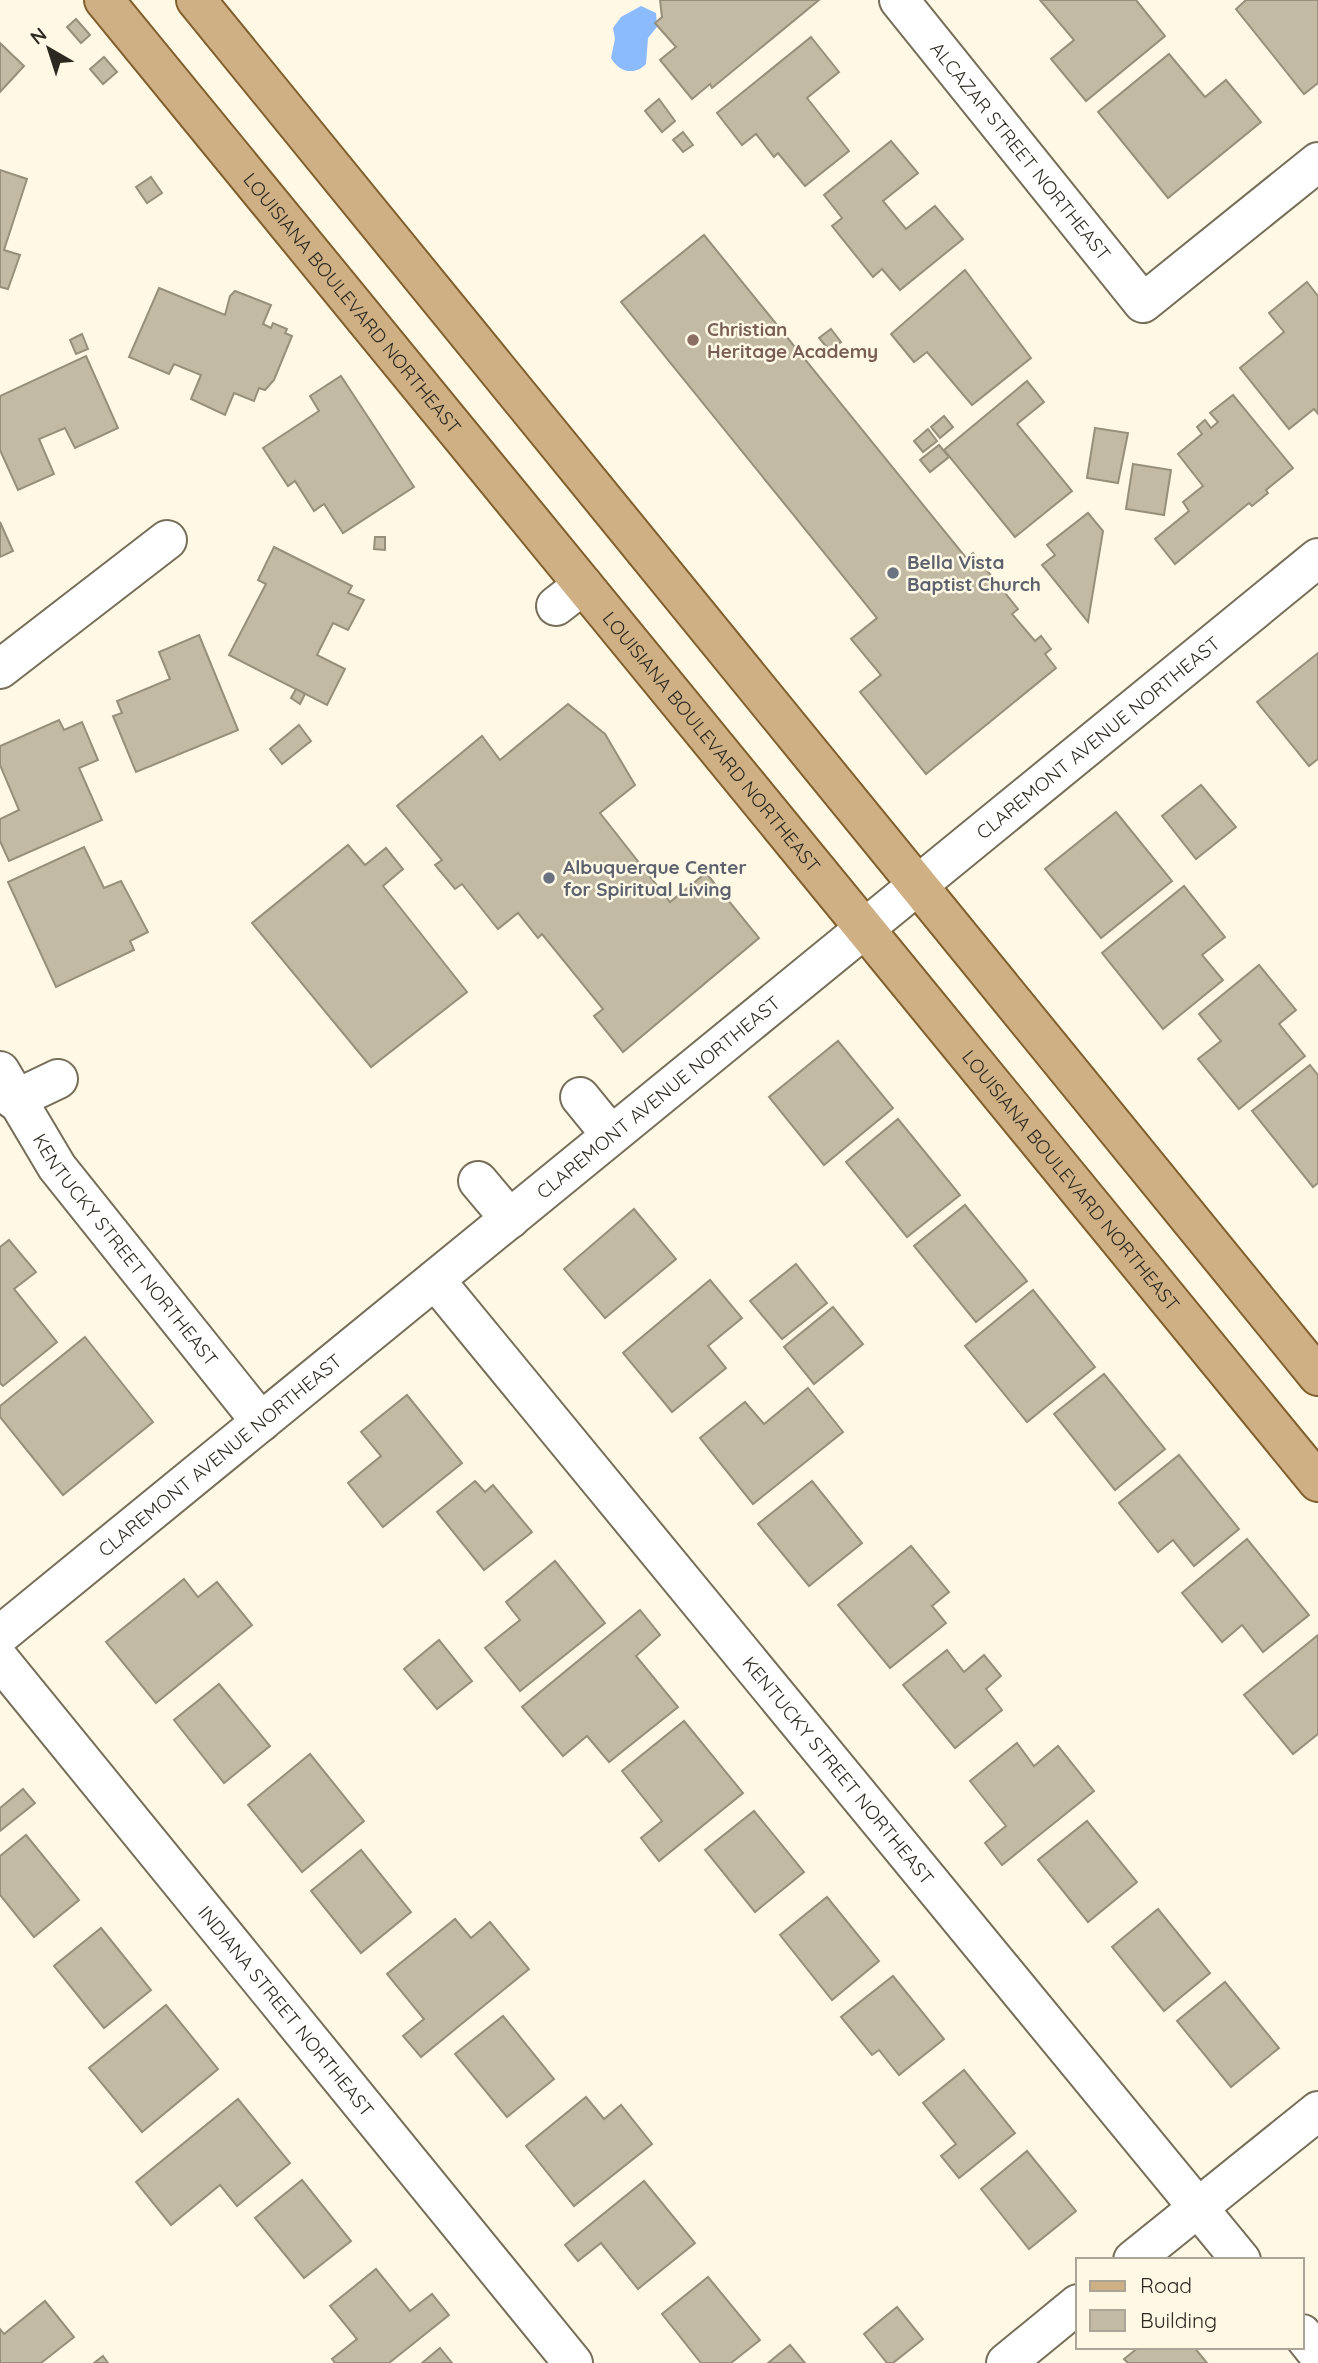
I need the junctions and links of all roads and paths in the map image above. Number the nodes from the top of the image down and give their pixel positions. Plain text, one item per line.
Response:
1 (105, 0) edge
2 (196, 0) edge
3 (900, 0) edge
4 (1318, 162) edge
5 (167, 540) dead end
6 (1318, 558) edge
7 (0, 669) edge
8 (919, 885) junction
9 (863, 929) junction
10 (58, 1079) dead end
11 (7, 1085) edge
12 (580, 1097) dead end
13 (611, 1135) junction
14 (478, 1181) dead end
15 (510, 1219) junction
16 (435, 1280) junction
17 (1318, 1376) edge
18 (261, 1422) junction
19 (1318, 1482) edge
20 (0, 1635) edge
21 (0, 1660) edge
22 (1318, 2110) edge
23 (1199, 2207) junction
24 (1135, 2258) edge
25 (1239, 2258) edge
26 (1076, 2306) edge
27 (1304, 2336) edge
28 (1318, 2354) edge
29 (573, 2363) edge
30 (1006, 2363) edge

1 - 9 main road, LOUISIANA BOULEVARD NORTHEAST
2 - 8 main road
3 - 4 street, ALCAZAR STREET NORTHEAST
5 - 7 street
6 - 8 street, CLAREMONT AVENUE NORTHEAST
8 - 9 street, CLAREMONT AVENUE NORTHEAST
8 - 17 main road
9 - 13 street, CLAREMONT AVENUE NORTHEAST
9 - 19 main road, LOUISIANA BOULEVARD NORTHEAST
10 - 11 street
11 - 18 street, KENTUCKY STREET NORTHEAST
12 - 13 street
13 - 15 street, CLAREMONT AVENUE NORTHEAST
14 - 15 street
15 - 16 street, CLAREMONT AVENUE NORTHEAST
16 - 18 street, CLAREMONT AVENUE NORTHEAST
16 - 23 street, KENTUCKY STREET NORTHEAST
18 - 20 street, CLAREMONT AVENUE NORTHEAST
21 - 29 street, INDIANA STREET NORTHEAST
22 - 23 street
23 - 24 street
23 - 25 street, KENTUCKY STREET NORTHEAST
26 - 30 street
27 - 28 street

